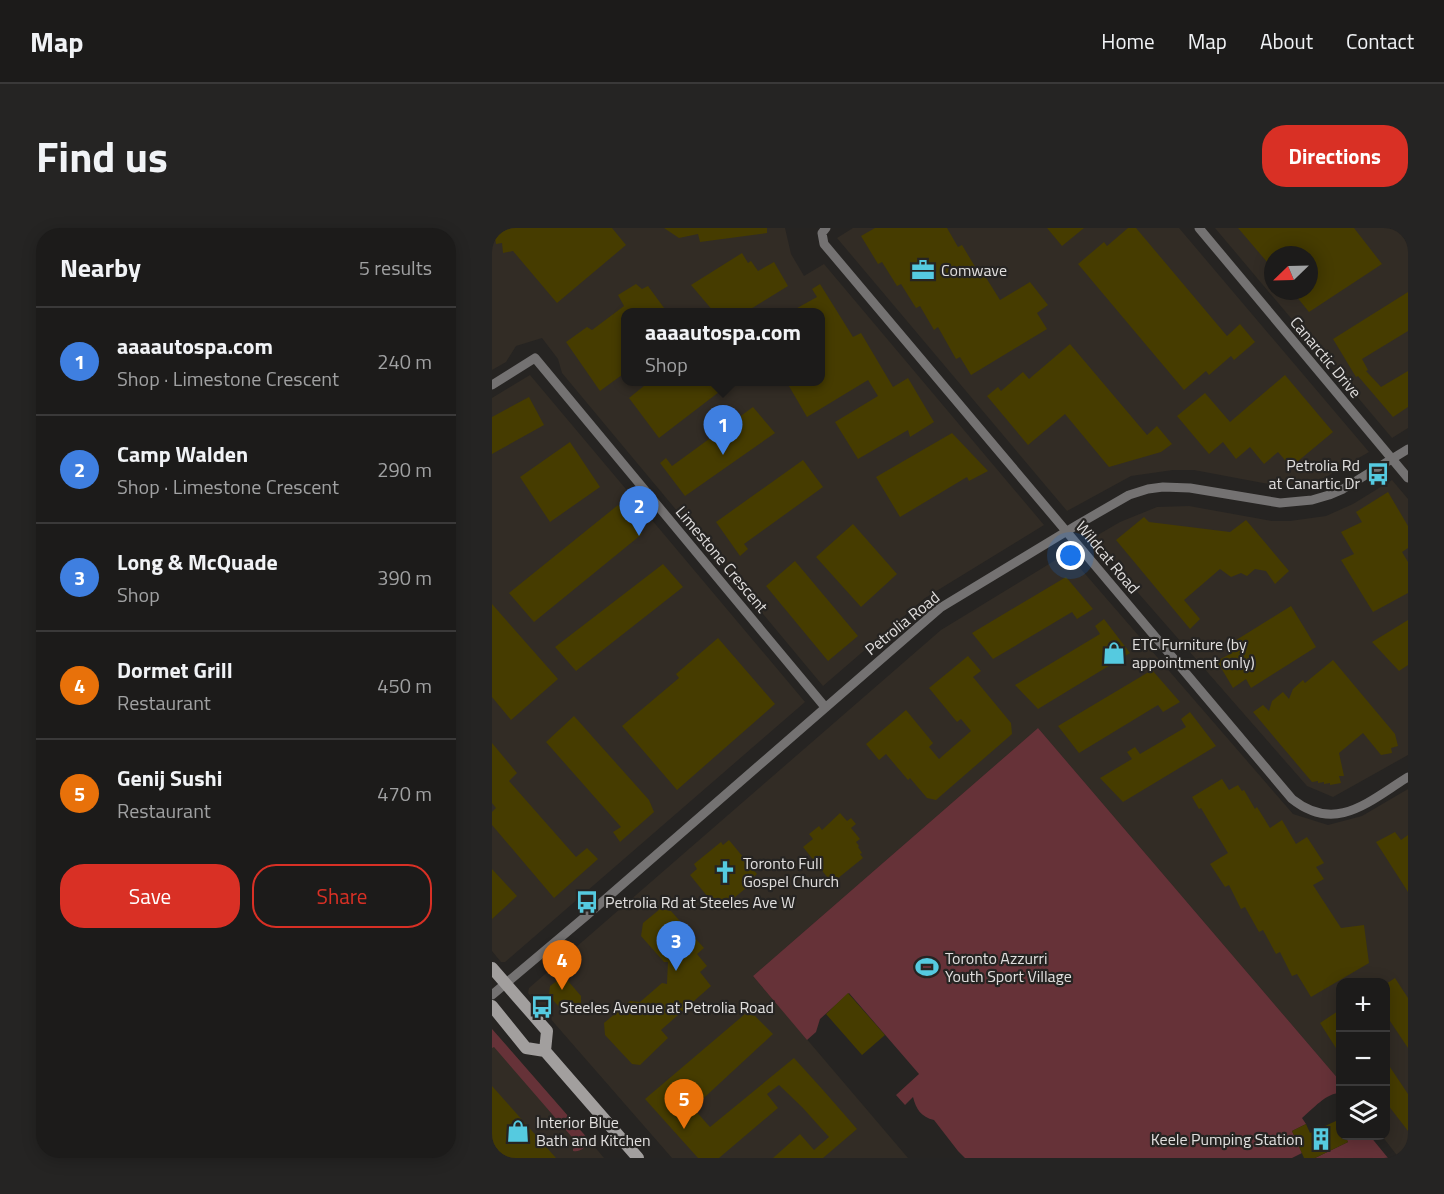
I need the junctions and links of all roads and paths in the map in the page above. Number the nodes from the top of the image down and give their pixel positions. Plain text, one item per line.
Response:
1 (1199, 228) edge
2 (824, 231) edge
3 (492, 385) edge
4 (1408, 449) edge
5 (1392, 459) junction
6 (1408, 478) edge
7 (1066, 531) junction
8 (825, 707) junction
9 (1408, 777) edge
10 (492, 968) edge
11 (505, 983) junction
12 (492, 995) edge
13 (492, 1006) edge
14 (545, 1051) junction
15 (638, 1158) edge

1 - 5 street, Canarctic Drive
2 - 7 street, Wildcat Road
3 - 8 street, Limestone Crescent
4 - 5 street, Petrolia Road
5 - 6 street, Canarctic Drive
5 - 7 street, Petrolia Road
7 - 8 street, Petrolia Road
7 - 9 street, Wildcat Road
8 - 11 street, Petrolia Road
10 - 11 main road
11 - 12 street, Petrolia Road
11 - 14 main road
13 - 14 main road
14 - 15 main road

